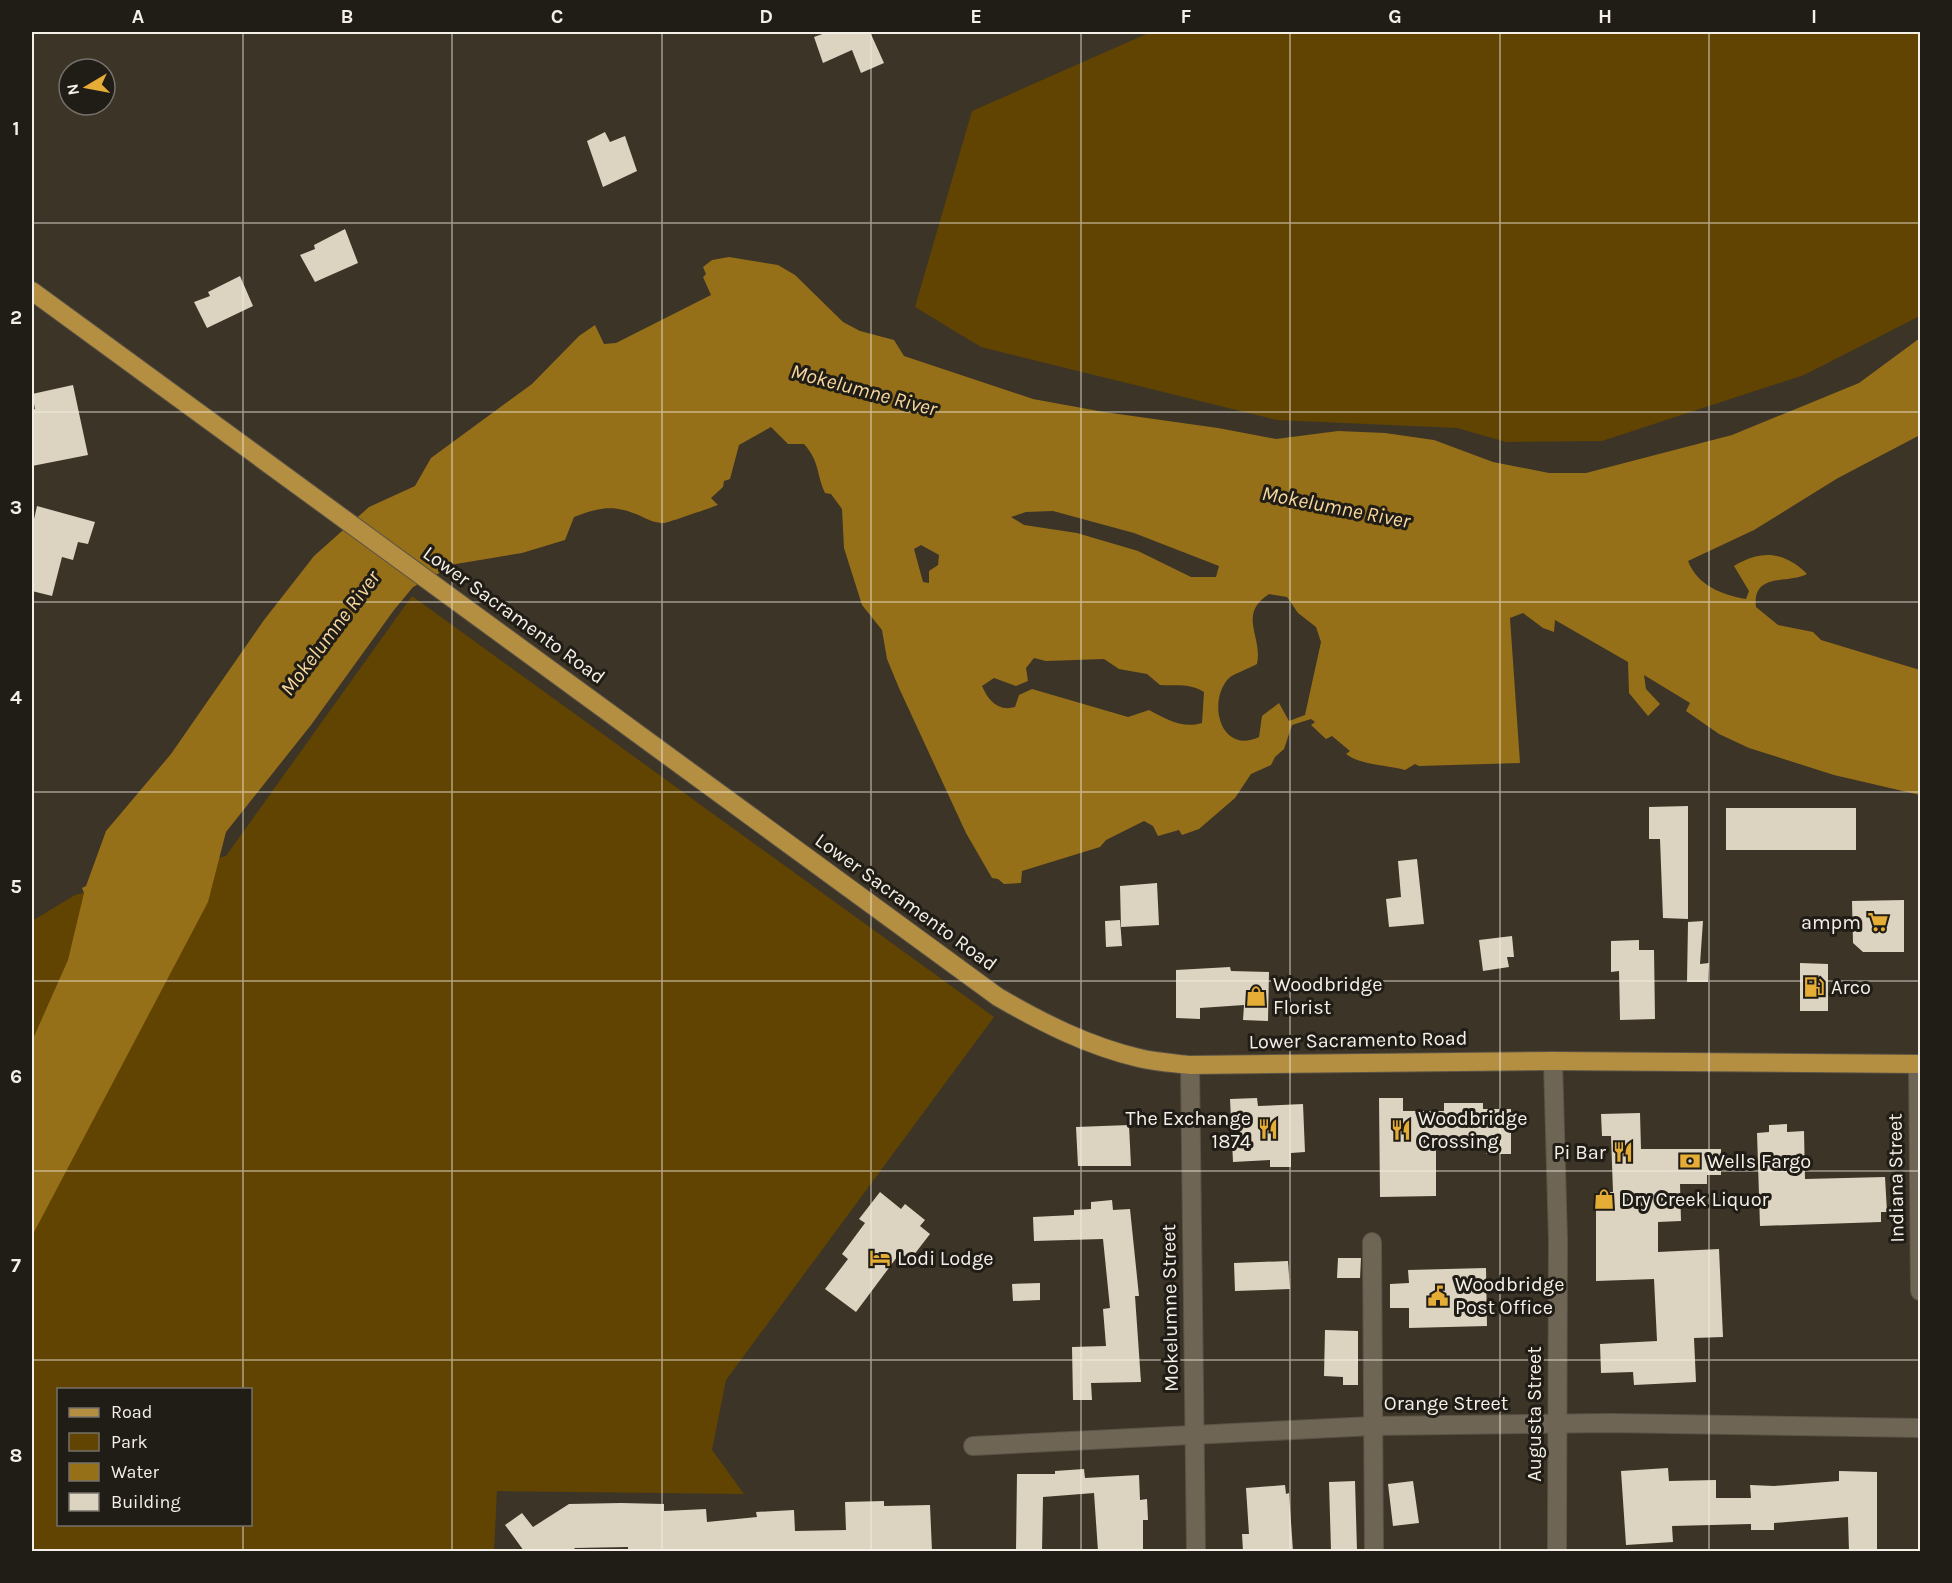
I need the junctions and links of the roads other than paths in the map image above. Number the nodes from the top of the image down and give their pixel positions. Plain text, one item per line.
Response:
1 (32, 291) edge
2 (1553, 1061) junction
3 (1919, 1064) edge
4 (1190, 1065) junction
5 (1372, 1242) dead end
6 (1920, 1291) edge
7 (1556, 1424) junction
8 (1372, 1426) junction
9 (1920, 1428) edge
10 (1194, 1433) junction
11 (973, 1446) dead end
12 (1196, 1551) edge
13 (1374, 1551) edge
14 (1557, 1551) edge

1 - 4 main road, Lower Sacramento Road
2 - 3 main road, Lower Sacramento Road
2 - 4 main road, Lower Sacramento Road
2 - 7 street, Augusta Street
3 - 6 street, Indiana Street
4 - 10 street, Mokelumne Street
5 - 8 street
7 - 8 street, Orange Street
7 - 9 street, Orange Street
7 - 14 street, Augusta Street
8 - 10 street, Orange Street
8 - 13 street
10 - 11 street, Orange Street
10 - 12 street, Mokelumne Street

